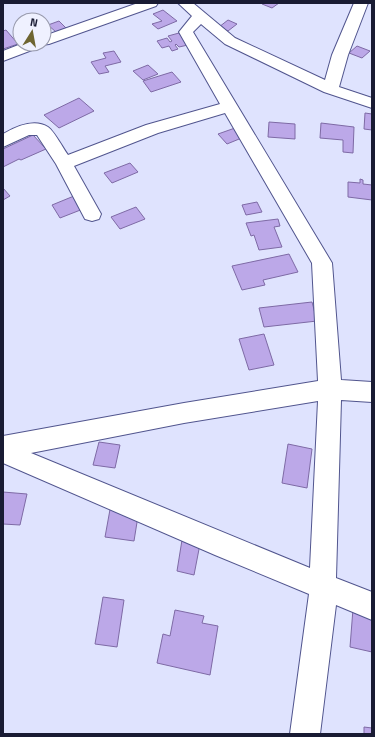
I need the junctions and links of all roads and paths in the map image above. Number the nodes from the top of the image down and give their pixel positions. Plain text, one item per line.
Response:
1 (151, 3) edge
2 (361, 3) edge
3 (193, 9) edge
4 (52, 38) edge
5 (14, 52) edge
6 (3, 56) edge
7 (330, 89) junction
8 (372, 103) edge
9 (230, 106) junction
10 (3, 141) edge
11 (64, 163) junction
12 (92, 214) dead end
13 (330, 389) junction
14 (372, 392) edge
15 (3, 446) edge
16 (3, 452) edge
17 (323, 585) junction
18 (372, 606) edge
19 (305, 734) edge

1 - 4 street
2 - 7 street
3 - 7 street
3 - 9 street
5 - 6 street
7 - 8 street
9 - 11 street
9 - 13 street
10 - 11 street
11 - 12 street
13 - 14 street
13 - 15 street
13 - 17 street
16 - 17 street
17 - 18 street
17 - 19 street

